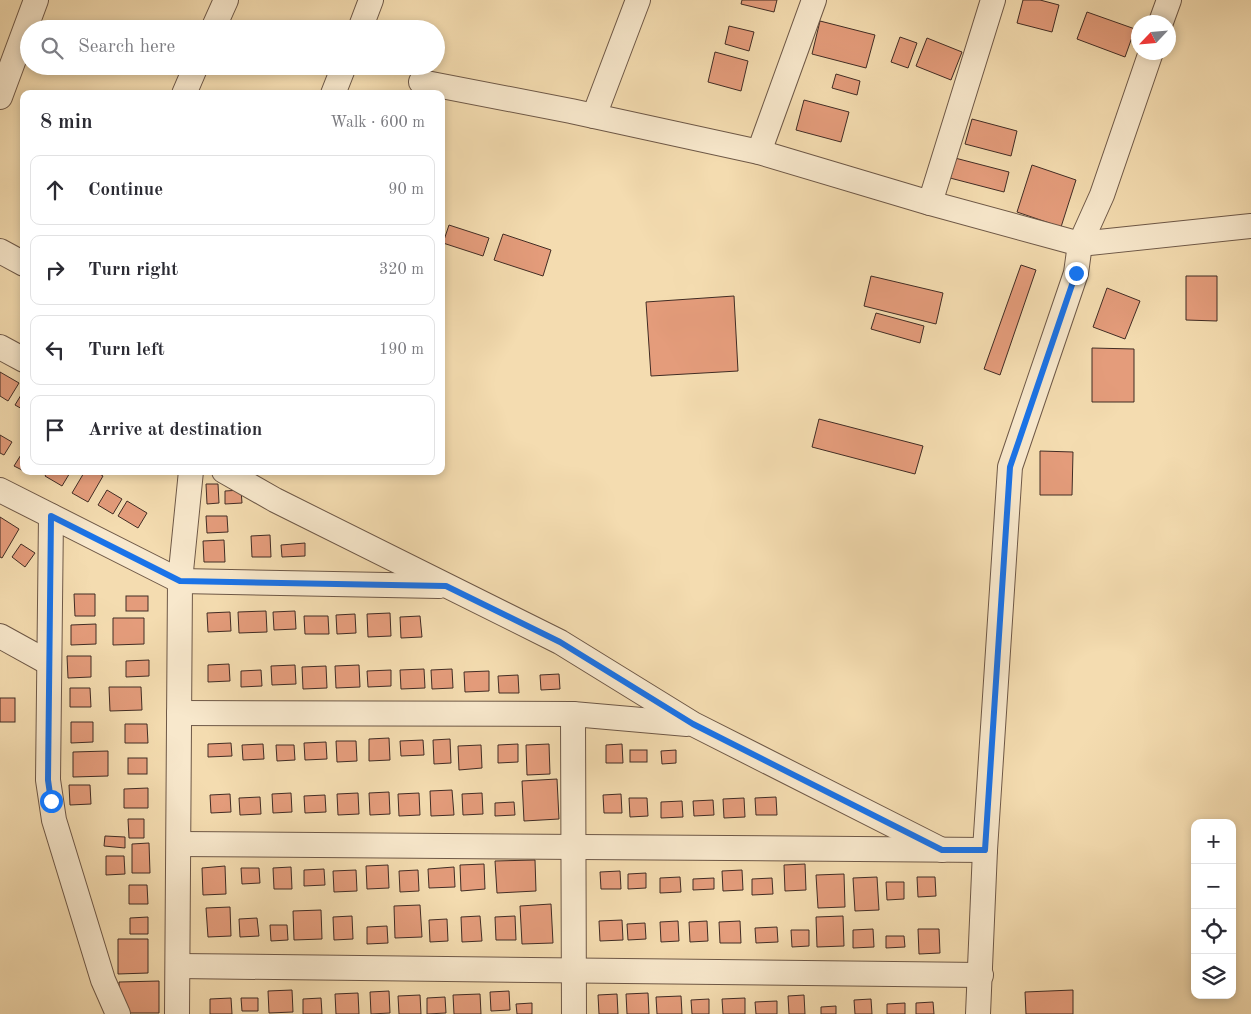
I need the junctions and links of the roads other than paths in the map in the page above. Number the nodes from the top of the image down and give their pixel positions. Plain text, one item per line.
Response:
1 (36, 0) edge
2 (226, 0) edge
3 (371, 0) edge
4 (638, 0) edge
5 (814, 0) edge
6 (993, 0) edge
7 (1168, 0) edge
8 (1163, 15) edge
9 (29, 20) edge
10 (217, 20) edge
11 (363, 20) edge
12 (20, 43) edge
13 (1148, 60) edge
14 (192, 75) edge
15 (340, 75) edge
16 (421, 82) dead end
17 (186, 90) edge
18 (334, 90) edge
19 (0, 97) edge
20 (594, 116) junction
21 (759, 152) junction
22 (930, 203) junction
23 (1251, 226) edge
24 (1080, 244) junction
25 (0, 251) edge
26 (20, 262) edge
27 (0, 347) edge
28 (20, 358) edge
29 (191, 475) edge
30 (231, 475) edge
31 (0, 490) edge
32 (51, 516) junction
33 (180, 581) junction
34 (446, 586) junction
35 (0, 636) edge
36 (49, 663) junction
37 (179, 713) junction
38 (573, 714) junction
39 (693, 724) junction
40 (178, 844) junction
41 (573, 846) junction
42 (942, 850) junction
43 (985, 850) junction
44 (178, 966) junction
45 (574, 969) junction
46 (981, 974) junction
47 (118, 1014) edge
48 (178, 1014) edge
49 (574, 1014) edge
50 (978, 1014) edge

1 - 9 street
2 - 10 street
3 - 11 street
4 - 20 street
5 - 21 street
6 - 22 street
7 - 8 street
12 - 19 street
13 - 24 street
14 - 17 street
15 - 18 street
16 - 20 street
20 - 21 street
21 - 22 street
22 - 24 street
23 - 24 street
24 - 43 street
25 - 26 street
27 - 28 street
29 - 33 street
30 - 34 street
31 - 32 street
32 - 33 street
32 - 36 street
33 - 34 street
33 - 37 street
34 - 39 street
35 - 36 street
36 - 47 street
37 - 38 street
37 - 40 street
38 - 39 street
38 - 41 street
39 - 42 street
40 - 41 street
40 - 44 street
41 - 42 street
41 - 45 street
42 - 43 street
43 - 46 street
44 - 45 street
44 - 48 street
45 - 46 street
45 - 49 street
46 - 50 street

